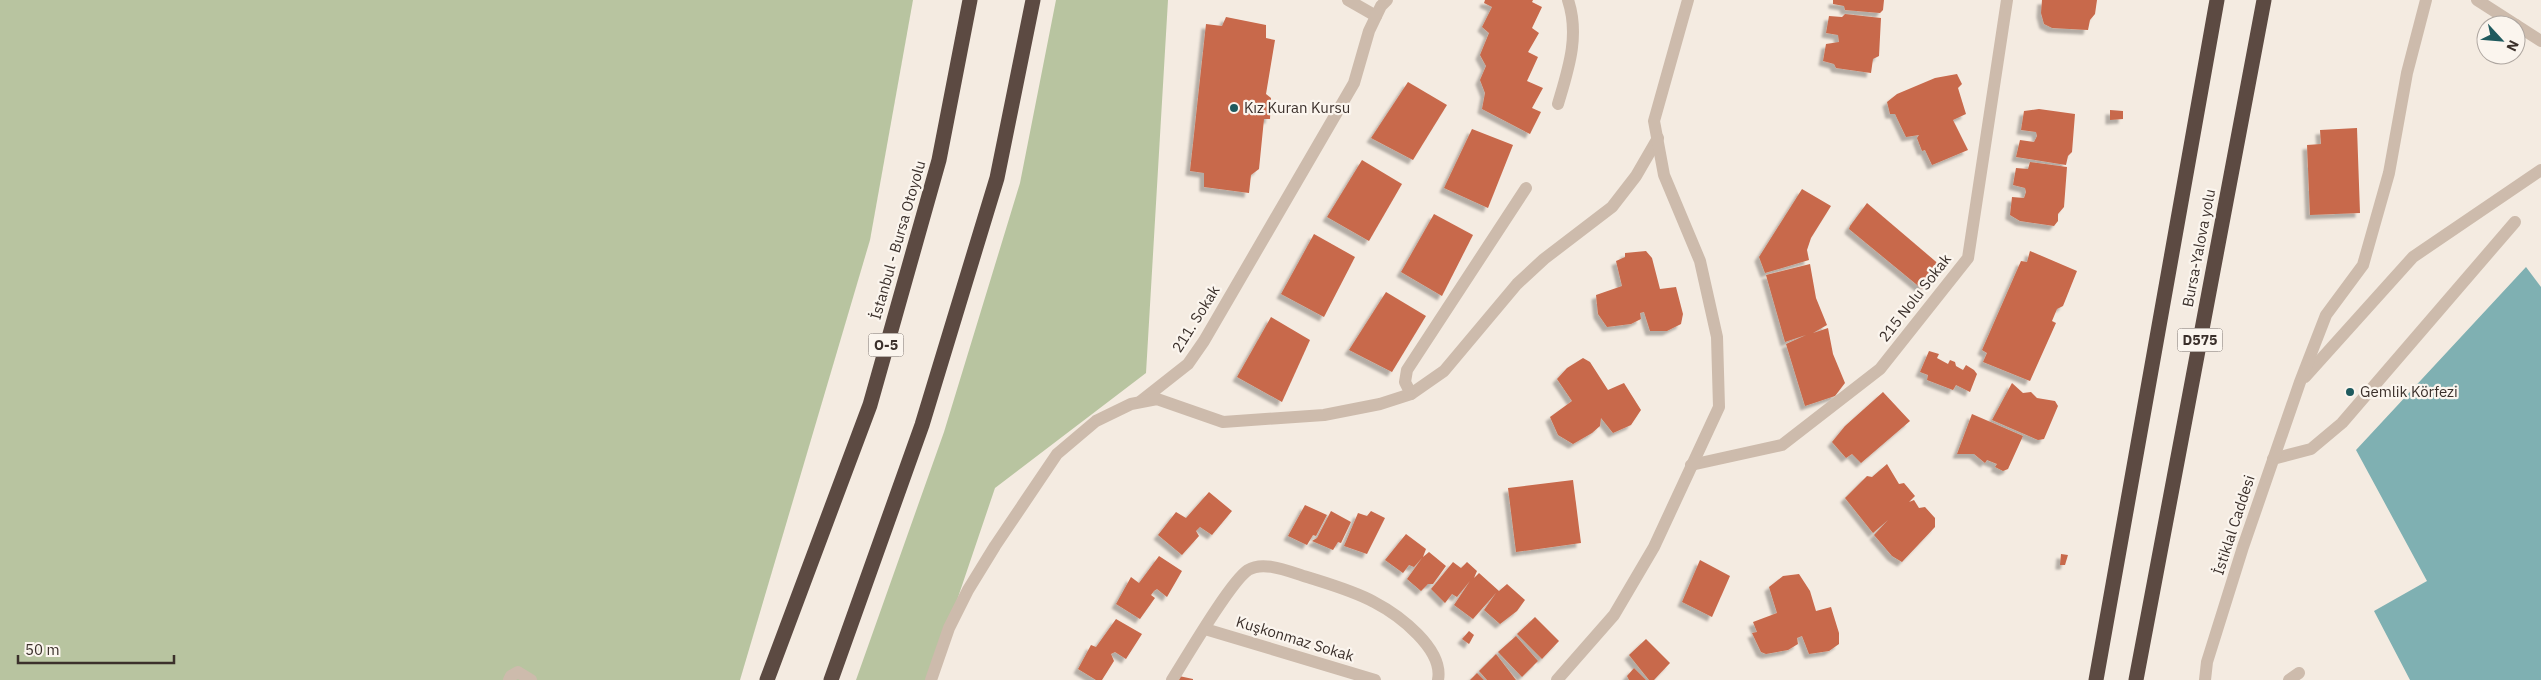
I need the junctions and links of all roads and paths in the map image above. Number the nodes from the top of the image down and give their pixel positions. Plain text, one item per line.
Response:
1 (970, 0) edge
2 (1032, 0) edge
3 (1348, 0) edge
4 (1386, 0) edge
5 (1568, 0) edge
6 (1688, 0) edge
7 (2007, 0) edge
8 (2217, 0) edge
9 (2264, 0) edge
10 (2426, 0) edge
11 (2477, 0) edge
12 (2500, 15) edge
13 (1376, 16) junction
14 (2526, 31) edge
15 (2541, 41) edge
16 (1558, 104) dead end
17 (1658, 138) junction
18 (2541, 170) edge
19 (1526, 188) dead end
20 (2515, 222) dead end
21 (2300, 382) junction
22 (1410, 394) junction
23 (1140, 403) junction
24 (2273, 459) junction
25 (1691, 465) junction
26 (1205, 629) junction
27 (510, 680) edge
28 (531, 680) edge
29 (767, 680) edge
30 (831, 680) edge
31 (931, 680) edge
32 (1172, 680) edge
33 (1375, 680) edge
34 (1438, 680) edge
35 (1557, 680) edge
36 (2096, 680) edge
37 (2136, 680) edge
38 (2205, 680) edge

1 - 29 highway, İstanbul - Bursa Otoyolu / O-5
2 - 30 highway
3 - 13 street
4 - 13 street, 211. Sokak
5 - 16 street
6 - 17 street
7 - 25 street, 215 Nolu Sokak
8 - 36 highway, Bursa-Yalova yolu / D575
9 - 37 highway, Bursa-Yalova yolu / D575
10 - 21 street, İstiklal Caddesi
11 - 12 street
13 - 23 street, 211. Sokak
14 - 15 street
17 - 22 street
17 - 25 street
18 - 21 street
19 - 22 street
20 - 24 street
21 - 24 street, İstiklal Caddesi
22 - 23 street
23 - 31 street, 211. Sokak
24 - 38 street, İstiklal Caddesi
25 - 35 street
26 - 32 street
26 - 33 street, Kuşkonmaz Sokak
26 - 34 street
27 - 28 street

